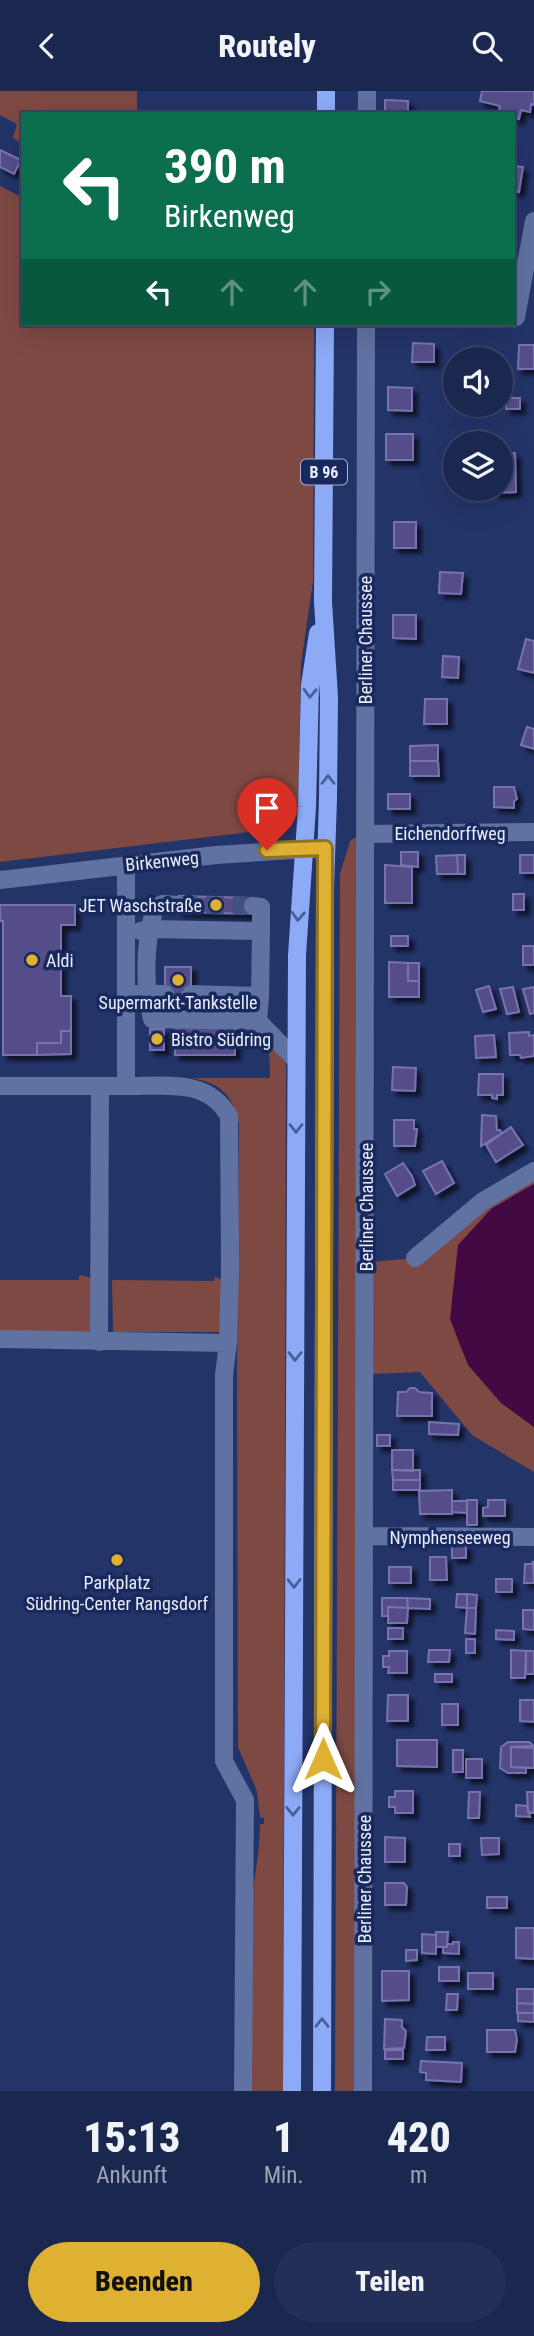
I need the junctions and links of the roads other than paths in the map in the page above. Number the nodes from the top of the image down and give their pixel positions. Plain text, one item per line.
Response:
1 (326, 91) edge
2 (367, 91) edge
3 (326, 112) edge
4 (367, 112) edge
5 (534, 221) edge
6 (516, 317) dead end
7 (325, 326) edge
8 (366, 326) edge
9 (323, 602) junction
10 (534, 832) edge
11 (365, 834) junction
12 (303, 848) junction
13 (325, 848) junction
14 (126, 865) junction
15 (0, 880) edge
16 (179, 905) tunnel mouth
17 (253, 906) dead end
18 (149, 929) junction
19 (261, 931) junction
20 (126, 934) junction
21 (126, 994) junction
22 (146, 994) junction
23 (165, 994) dead end
24 (191, 994) dead end
25 (260, 996) junction
26 (264, 1026) junction
27 (296, 1060) junction
28 (0, 1086) edge
29 (100, 1086) junction
30 (126, 1086) junction
31 (534, 1171) edge
32 (415, 1258) dead end
33 (0, 1339) edge
34 (99, 1342) junction
35 (228, 1343) junction
36 (366, 1536) junction
37 (534, 1537) edge
38 (243, 2091) edge
39 (292, 2091) edge
40 (322, 2091) edge
41 (363, 2091) edge

1 - 3 main road
2 - 4 street
5 - 6 street
7 - 9 main road, B 96
8 - 11 street, Berliner Chaussee
9 -> 12 main road, B 96
13 -> 9 main road, B 96
10 - 11 street, Eichendorffweg
11 - 36 street, Berliner Chaussee
12 - 13 street, Birkenweg
12 - 14 street, Birkenweg
12 -> 27 main road, B 96
40 -> 13 main road, B 96
14 - 15 street, Birkenweg
14 - 20 street
16 - 18 street
17 - 19 street
18 - 19 street
18 - 20 street
18 - 22 street
19 - 25 street
20 - 21 street
21 - 22 street
21 - 30 street
22 - 23 street
22 - 26 street
24 - 25 street
25 - 26 street
26 - 27 street
27 -> 39 main road, B 96
28 - 29 street
29 - 30 street
29 - 34 street
30 - 35 street
31 - 32 street
33 - 34 street
34 - 35 street
35 - 38 street
36 - 37 street, Nymphenseeweg
36 - 41 street, Berliner Chaussee

